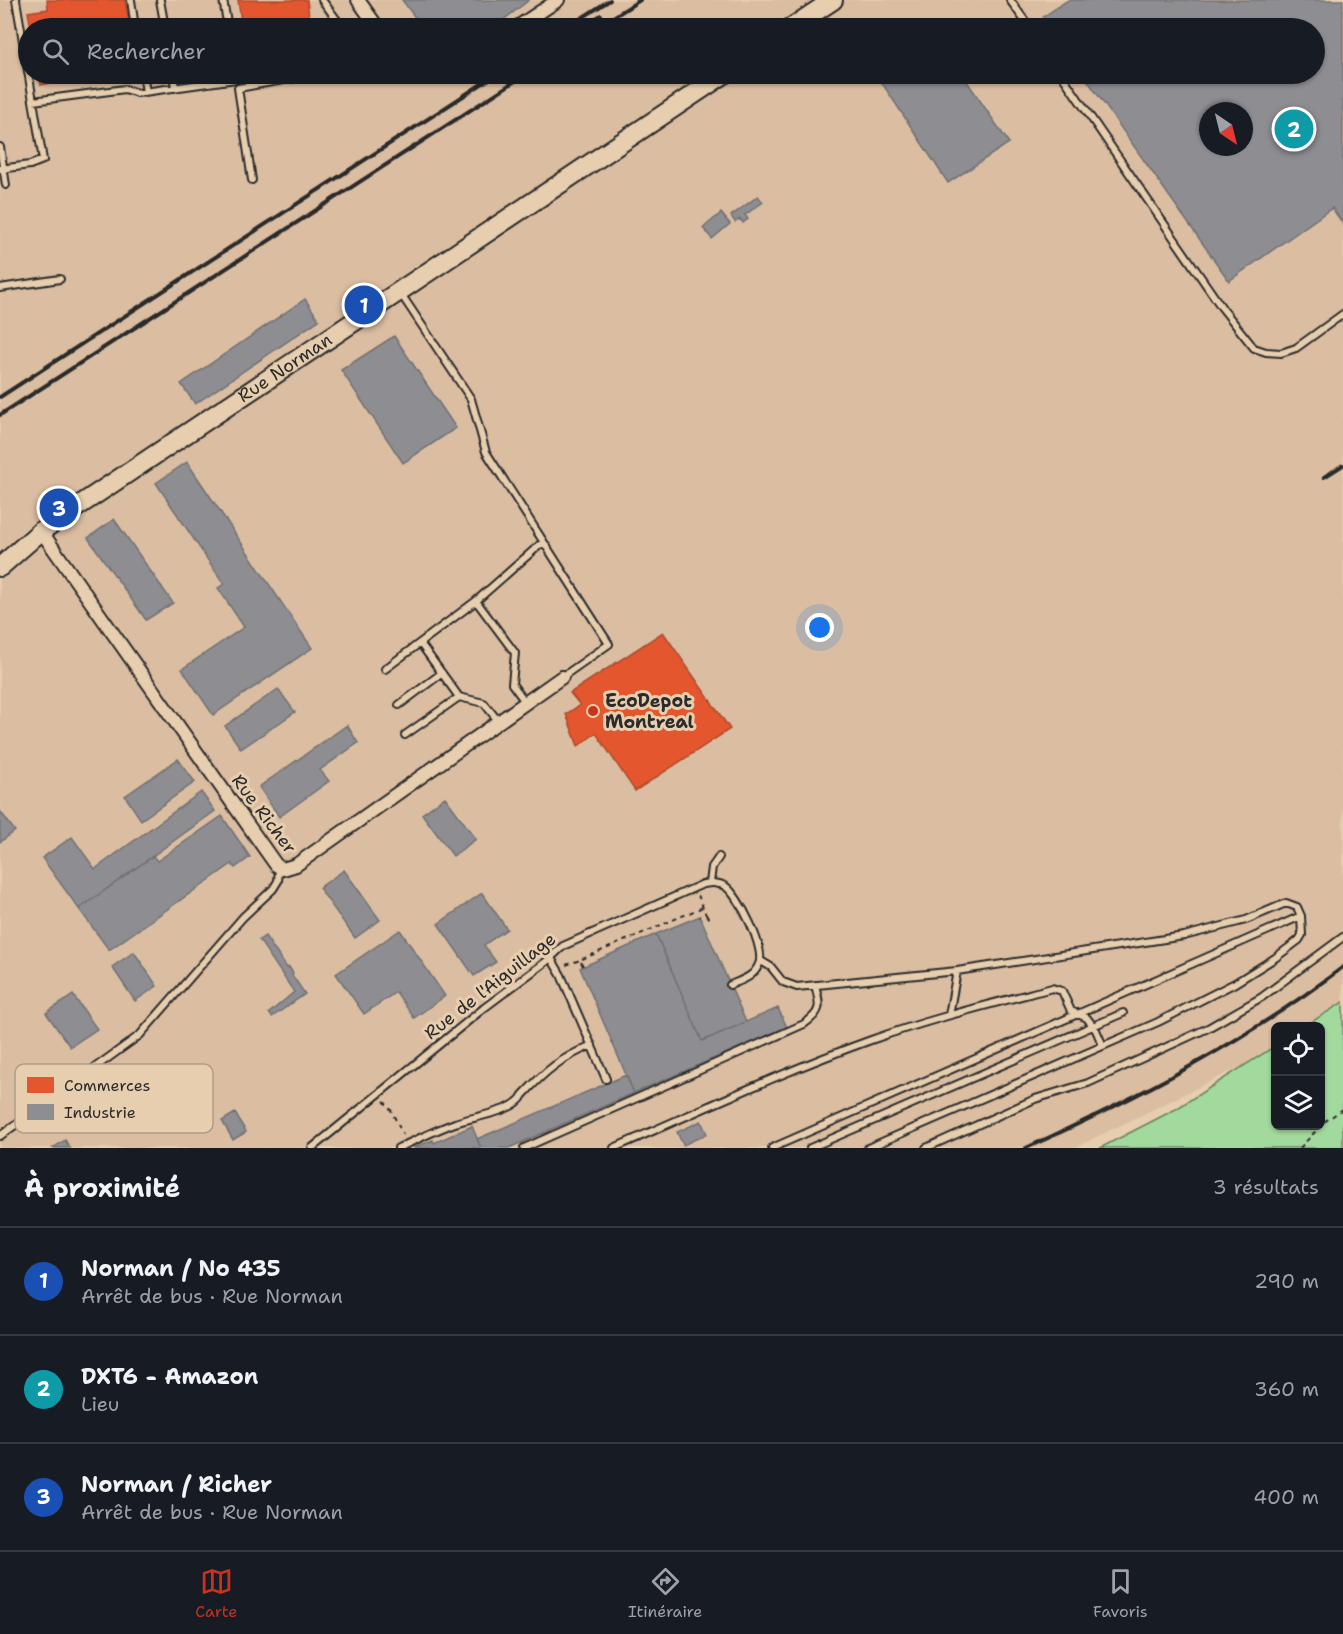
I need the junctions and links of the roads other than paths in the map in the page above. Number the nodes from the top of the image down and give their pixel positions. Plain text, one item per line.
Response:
1 (16, 0) edge
2 (131, 0) edge
3 (160, 0) edge
4 (223, 0) edge
5 (322, 0) edge
6 (358, 0) edge
7 (558, 0) edge
8 (833, 0) edge
9 (1010, 0) edge
10 (19, 18) edge
11 (134, 18) edge
12 (163, 18) edge
13 (226, 18) edge
14 (335, 18) edge
15 (369, 18) edge
16 (531, 18) edge
17 (805, 18) edge
18 (1023, 18) edge
19 (30, 84) edge
20 (145, 84) edge
21 (174, 84) edge
22 (195, 84) edge
23 (237, 84) edge
24 (261, 84) edge
25 (709, 84) edge
26 (1068, 84) edge
27 (175, 88) junction
28 (238, 88) junction
29 (146, 92) junction
30 (33, 101) junction
31 (0, 147) edge
32 (2, 168) edge
33 (252, 180) dead end
34 (6, 185) dead end
35 (60, 279) dead end
36 (0, 288) edge
37 (399, 291) junction
38 (1343, 314) edge
39 (41, 531) junction
40 (543, 542) junction
41 (0, 567) edge
42 (476, 601) junction
43 (420, 644) junction
44 (385, 669) dead end
45 (442, 673) junction
46 (562, 677) joint
47 (459, 697) junction
48 (526, 703) junction
49 (399, 705) dead end
50 (499, 722) junction
51 (405, 735) dead end
52 (719, 857) dead end
53 (279, 868) junction
54 (710, 883) junction
55 (1301, 916) junction
56 (1343, 937) edge
57 (551, 958) junction
58 (760, 961) junction
59 (957, 971) junction
60 (730, 985) dead end
61 (815, 986) junction
62 (1123, 1013) dead end
63 (949, 1015) junction
64 (1079, 1015) junction
65 (1092, 1025) junction
66 (592, 1046) junction
67 (1103, 1046) junction
68 (100, 1064) edge
69 (606, 1079) dead end
70 (15, 1125) edge
71 (0, 1136) edge
72 (312, 1148) edge
73 (398, 1148) edge
74 (524, 1148) edge
75 (614, 1148) edge
76 (772, 1148) edge
77 (810, 1148) edge
78 (868, 1148) edge
79 (926, 1148) edge

1 - 10 lane
2 - 11 lane
3 - 12 lane
4 - 13 lane
5 - 14 lane
6 - 15 street
7 - 16 street
8 - 17 street
9 - 18 lane
19 - 30 lane
20 - 29 lane
21 - 27 lane
22 - 27 lane
23 - 28 lane
24 - 28 lane
25 - 37 street, Rue Norman
26 - 38 lane
27 - 29 lane
28 - 33 lane
29 - 30 lane
30 - 32 lane
31 - 32 lane
32 - 34 lane
35 - 36 lane
37 - 39 street, Rue Norman
37 - 40 lane
39 - 41 street, Rue Norman
39 - 53 street, Rue Richer
40 - 42 lane
40 - 46 lane
42 - 43 lane
42 - 48 lane
43 - 44 lane
43 - 45 lane
45 - 47 lane
45 - 49 lane
46 - 48 street, Rue Richer
47 - 50 lane
47 - 51 lane
48 - 50 street, Rue Richer
50 - 53 street, Rue Richer
52 - 54 lane
53 - 68 lane
54 - 57 lane, Rue de l'Aiguillage
54 - 58 lane
55 - 59 lane
55 - 64 lane
55 - 67 lane
56 - 79 lane
57 - 66 lane
57 - 72 lane, Rue de l'Aiguillage
58 - 60 lane
58 - 61 lane
59 - 61 lane
59 - 63 lane
61 - 74 lane
62 - 65 lane
63 - 64 lane
63 - 75 lane
64 - 65 lane
64 - 76 lane
65 - 67 lane
65 - 77 lane
66 - 69 lane
66 - 73 lane
67 - 78 lane
70 - 71 lane

